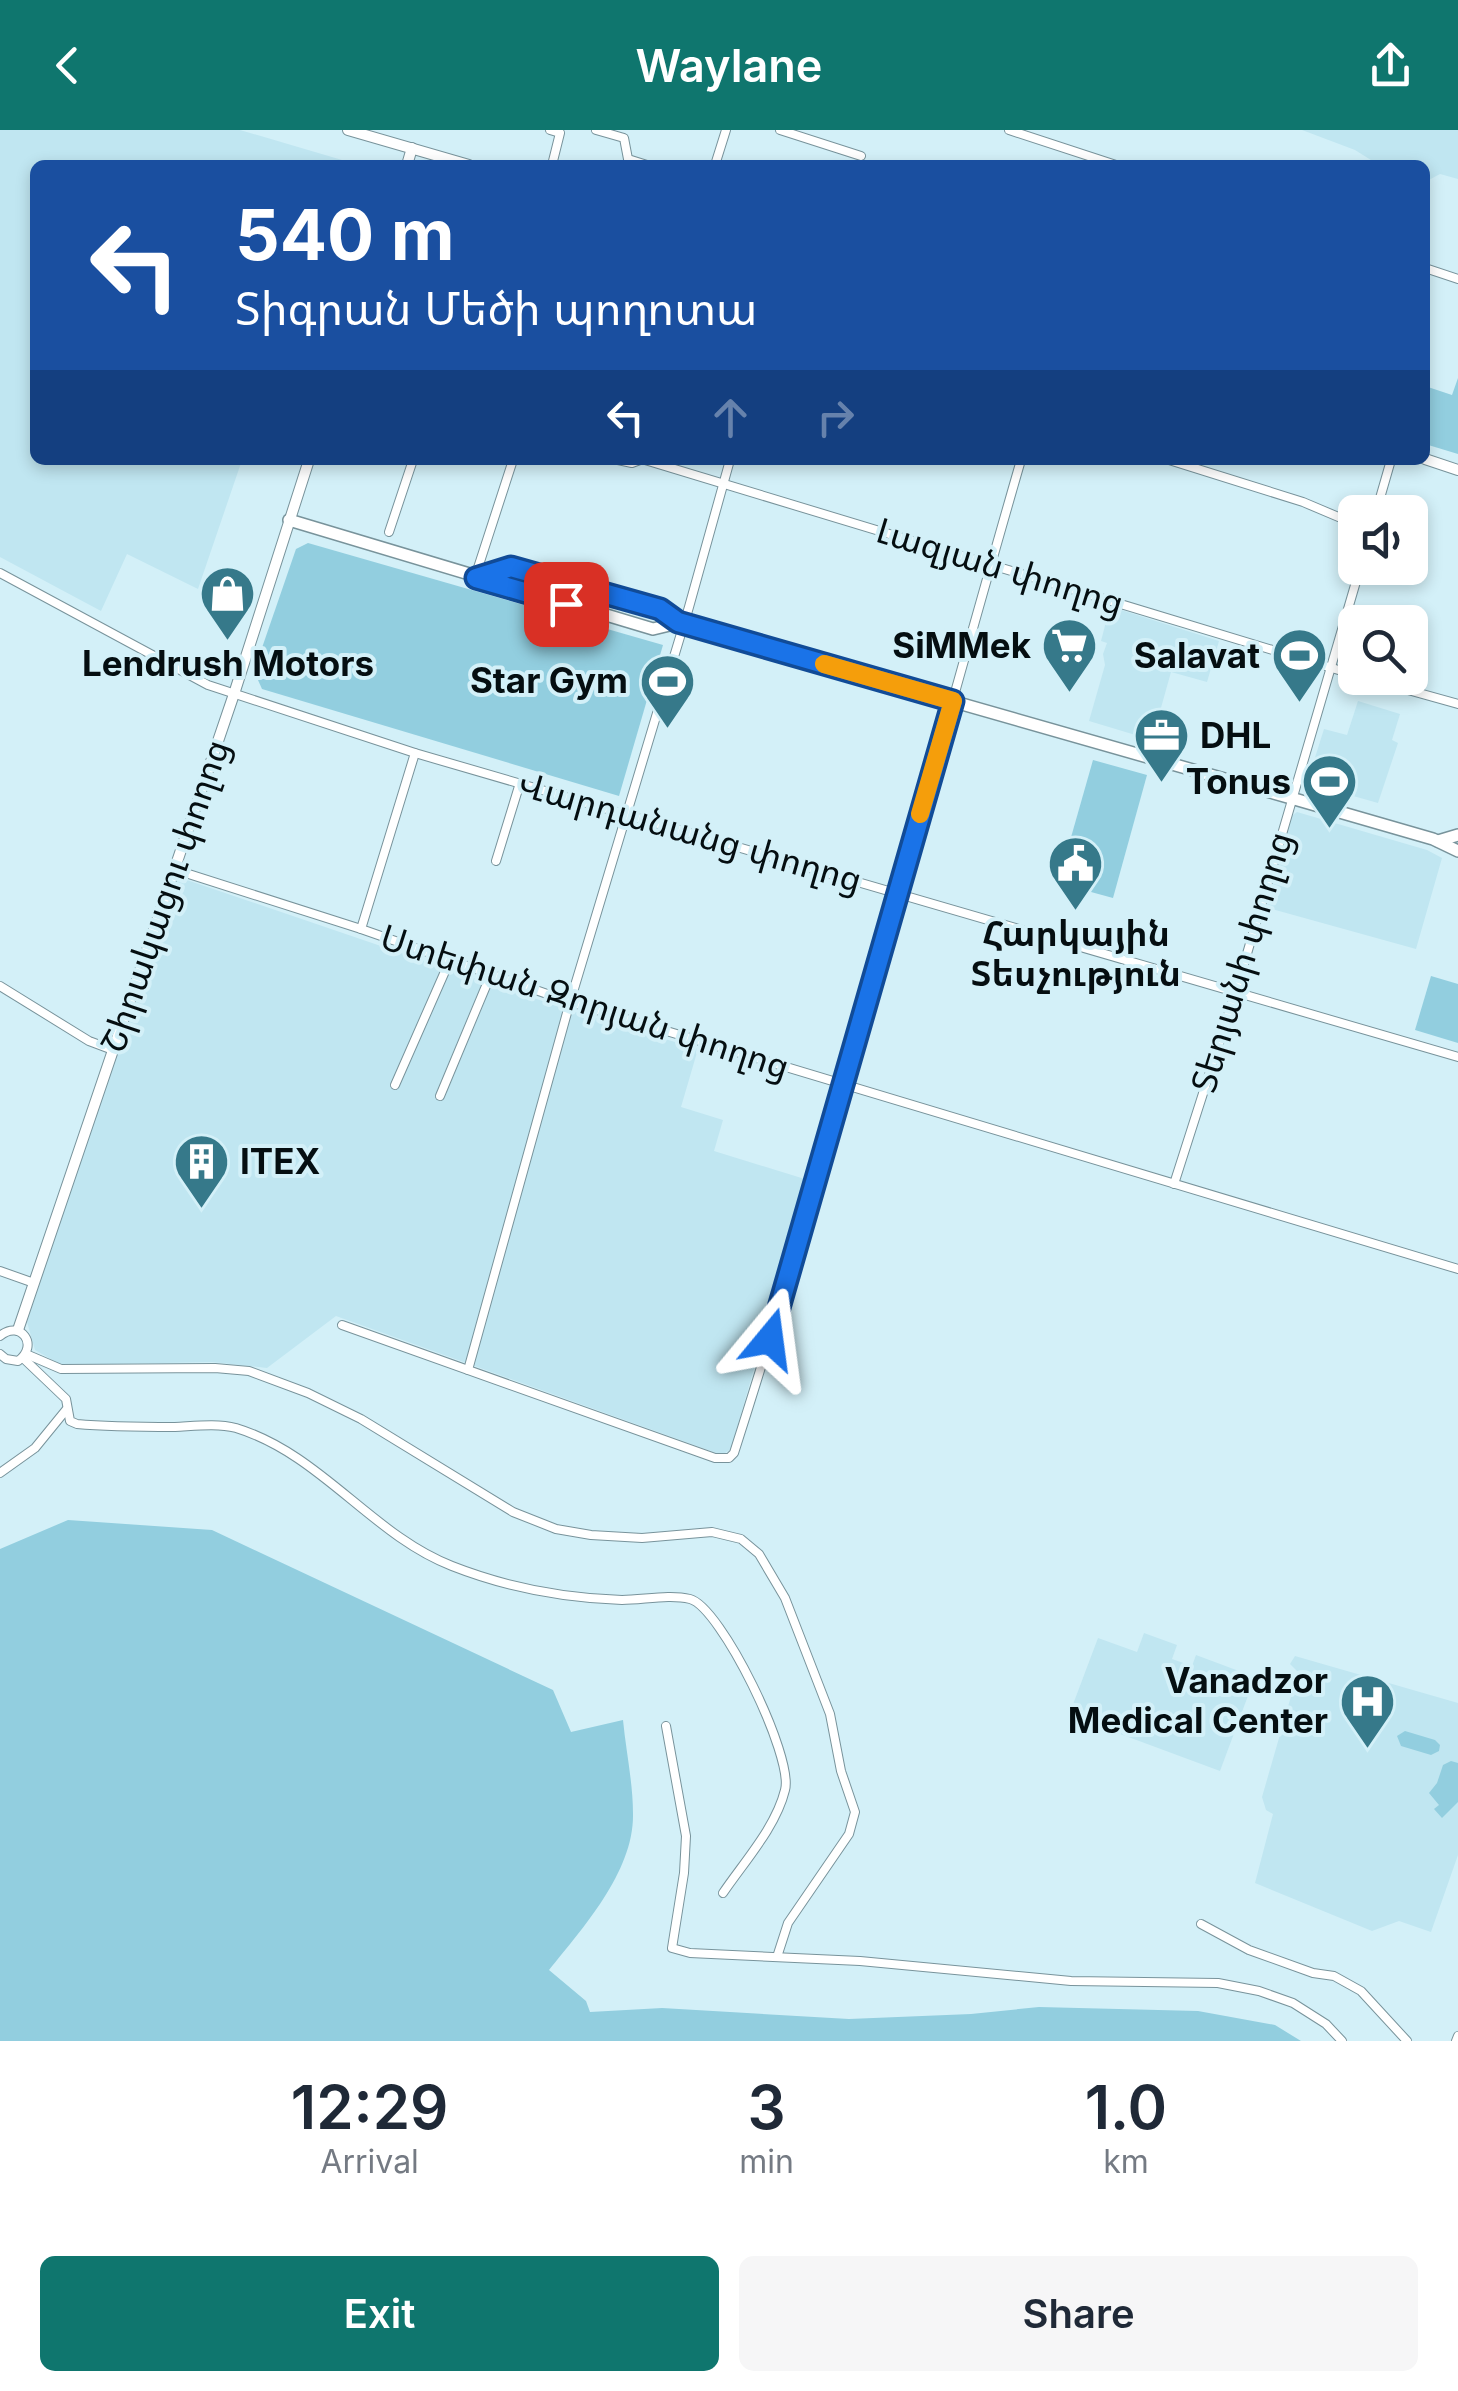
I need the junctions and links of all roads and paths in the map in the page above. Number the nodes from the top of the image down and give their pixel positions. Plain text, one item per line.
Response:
1 (348, 130) edge
2 (550, 130) edge
3 (596, 130) edge
4 (726, 130) edge
5 (780, 130) edge
6 (1008, 130) edge
7 (561, 132) edge
8 (412, 148) junction
9 (861, 156) dead end
10 (408, 160) edge
11 (452, 160) edge
12 (553, 160) edge
13 (631, 160) edge
14 (717, 160) edge
15 (1101, 160) edge
16 (1430, 270) edge
17 (1458, 279) edge
18 (1430, 461) edge
19 (306, 465) edge
20 (412, 465) edge
21 (511, 465) edge
22 (659, 465) edge
23 (728, 465) edge
24 (1020, 465) edge
25 (1185, 465) edge
26 (1390, 465) edge
27 (1458, 470) edge
28 (722, 484) junction
29 (1381, 495) edge
30 (1338, 517) edge
31 (289, 520) junction
32 (389, 532) dead end
33 (990, 565) junction
34 (0, 572) edge
35 (476, 578) junction
36 (1355, 585) edge
37 (681, 623) junction
38 (1331, 668) junction
39 (1338, 670) edge
40 (234, 694) junction
41 (1426, 695) edge
42 (953, 701) junction
43 (1458, 704) edge
44 (415, 753) junction
45 (520, 783) junction
46 (1291, 798) junction
47 (627, 814) junction
48 (1458, 838) edge
49 (1438, 841) junction
50 (1458, 851) edge
51 (496, 861) dead end
52 (174, 870) junction
53 (898, 892) junction
54 (361, 929) junction
55 (450, 960) junction
56 (491, 974) junction
57 (0, 986) edge
58 (1236, 993) junction
59 (570, 1002) junction
60 (113, 1050) junction
61 (1458, 1057) edge
62 (844, 1084) junction
63 (395, 1085) dead end
64 (440, 1096) dead end
65 (1174, 1184) junction
66 (1458, 1270) edge
67 (0, 1271) edge
68 (34, 1283) junction
69 (342, 1326) dead end
70 (18, 1330) junction
71 (0, 1336) edge
72 (0, 1354) edge
73 (24, 1356) junction
74 (468, 1370) junction
75 (68, 1406) junction
76 (0, 1474) edge
77 (666, 1726) dead end
78 (722, 1893) dead end
79 (1201, 1924) dead end
80 (777, 1957) junction
81 (1342, 2041) edge
82 (1407, 2041) edge

1 - 8 street
2 - 7 street
3 - 13 street
4 - 14 street
5 - 9 street
6 - 15 street
7 - 12 street
8 - 10 street
8 - 11 street
16 - 17 street
18 - 27 street
19 - 31 street, Շիրակացու փողոց
20 - 32 street
21 - 35 street
22 - 28 street, Լազյան փողոց
23 - 28 street
24 - 33 street
25 - 30 street
26 - 29 street
28 - 33 street, Լազյան փողոց
28 - 37 street
31 - 35 main road
31 - 40 street, Շիրակացու փողոց
33 - 38 street, Լազյան փողոց
33 - 42 street
34 - 40 street, Վարդանանց փողոց
35 - 37 main road
35 - 37 main road
36 - 38 street, Տերյանի փողոց
37 - 42 main road
37 - 47 street
38 - 39 street, Լազյան փողոց
38 - 46 street, Տերյանի փողոց
40 - 44 street, Վարդանանց փողոց
40 - 52 street, Շիրակացու փողոց
41 - 43 street
42 - 46 main road
42 - 53 street
44 - 45 street, Վարդանանց փողոց
44 - 54 street
45 - 47 street, Վարդանանց փողոց
45 - 51 street
46 - 49 main road
46 - 58 street, Տերյանի փողոց
47 - 53 street, Վարդանանց փողոց
47 - 59 street
48 - 49 main road
49 - 50 main road
52 - 54 street, Ստեփան Զորյան փողոց
52 - 60 street, Շիրակացու փողոց
53 - 58 street, Վարդանանց փողոց
53 - 62 street
54 - 55 street, Ստեփան Զորյան փողոց
55 - 56 street, Ստեփան Զորյան փողոց
55 - 63 street
56 - 59 street, Ստեփան Զորյան փողոց
56 - 64 street
57 - 60 street
58 - 61 street, Վարդանանց փողոց
58 - 65 street, Տերյանի փողոց
59 - 62 street, Ստեփան Զորյան փողոց
59 - 74 street
60 - 68 street, Շիրակացու փողոց
62 - 65 street, Ստեփան Զորյան փողոց
62 - 74 street
65 - 66 street, Ստեփան Զորյան փողոց
67 - 68 street
68 - 70 street, Շիրակացու փողոց
69 - 74 street
70 - 71 street
70 - 73 street
72 - 73 street
73 - 75 street
73 - 80 street
75 - 76 street
75 - 78 street
77 - 80 street
79 - 82 street
80 - 81 street

